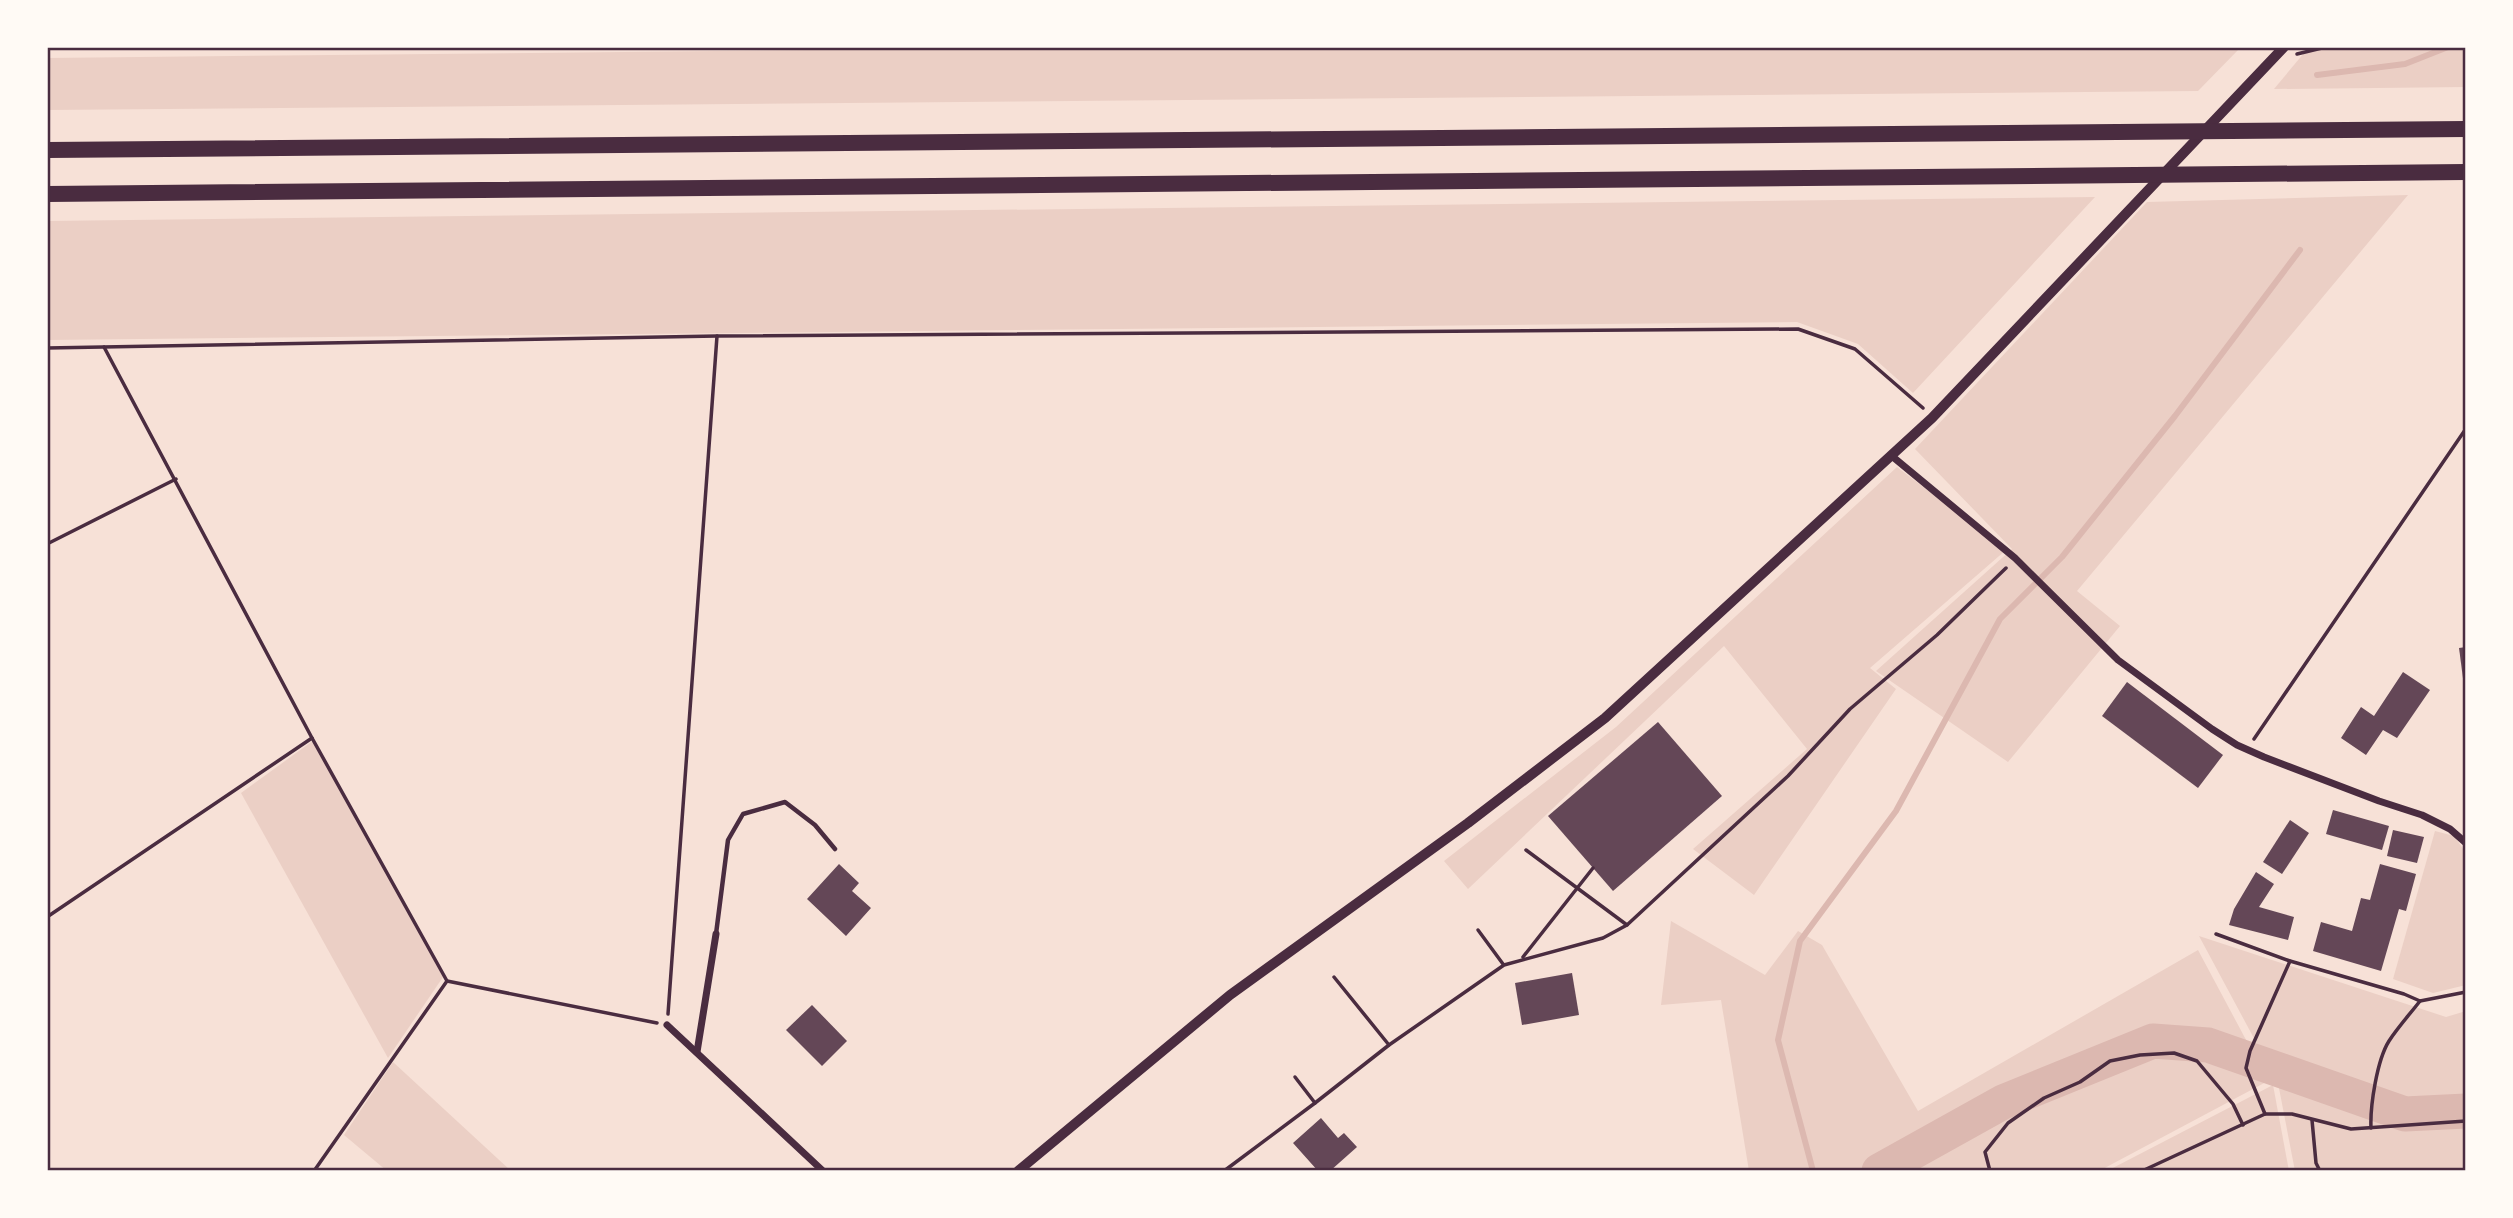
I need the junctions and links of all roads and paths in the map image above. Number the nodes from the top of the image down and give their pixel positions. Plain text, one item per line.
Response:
1 (2284, 47) edge
2 (2326, 47) edge
3 (2274, 59) junction
4 (2466, 129) edge
5 (47, 150) edge
6 (2466, 172) edge
7 (47, 194) edge
8 (717, 336) junction
9 (104, 347) junction
10 (47, 348) edge
11 (1922, 407) dead end
12 (2465, 430) edge
13 (1893, 457) junction
14 (176, 479) junction
15 (47, 544) edge
16 (2015, 558) junction
17 (312, 738) junction
18 (2246, 749) junction
19 (2466, 843) edge
20 (835, 849) dead end
21 (1526, 850) dead end
22 (1593, 868) dead end
23 (1577, 888) junction
24 (47, 916) edge
25 (1627, 925) junction
26 (1478, 930) dead end
27 (716, 934) joint
28 (2216, 934) dead end
29 (1522, 959) junction
30 (2290, 961) junction
31 (1504, 965) junction
32 (1334, 977) dead end
33 (447, 981) junction
34 (2466, 992) edge
35 (2420, 1001) junction
36 (667, 1025) junction
37 (1389, 1045) junction
38 (697, 1052) junction
39 (1295, 1077) dead end
40 (1315, 1103) junction
41 (2265, 1114) junction
42 (2312, 1120) junction
43 (2466, 1121) edge
44 (2243, 1125) junction
45 (2371, 1128) junction
46 (314, 1171) edge
47 (823, 1171) edge
48 (1018, 1171) edge
49 (1224, 1171) edge
50 (1990, 1171) edge
51 (2142, 1171) edge
52 (2320, 1171) edge

1 - 3 street
2 - 3 path
3 - 13 street
4 - 5 highway
6 - 7 highway
8 - 9 path
8 - 11 path
8 - 36 path
9 - 10 path
9 - 14 path
12 - 18 path
13 - 16 street
13 - 48 street
14 - 15 path
14 - 17 path
16 - 18 street
16 - 25 path
17 - 24 path
17 - 33 path
18 - 19 street
20 - 27 lane
21 - 23 path
22 - 23 path
23 - 25 path
23 - 29 path
25 - 29 path
26 - 31 path
27 - 38 street
28 - 30 path
29 - 31 path
30 - 35 path
30 - 41 path
31 - 37 path
32 - 37 path
33 - 36 path
33 - 46 path
34 - 35 path
35 - 45 path
36 - 38 street
37 - 40 path
38 - 47 street
39 - 40 path
40 - 49 path
41 - 42 path
41 - 44 path
42 - 45 path
42 - 52 path
43 - 45 path
44 - 50 path
44 - 51 path

